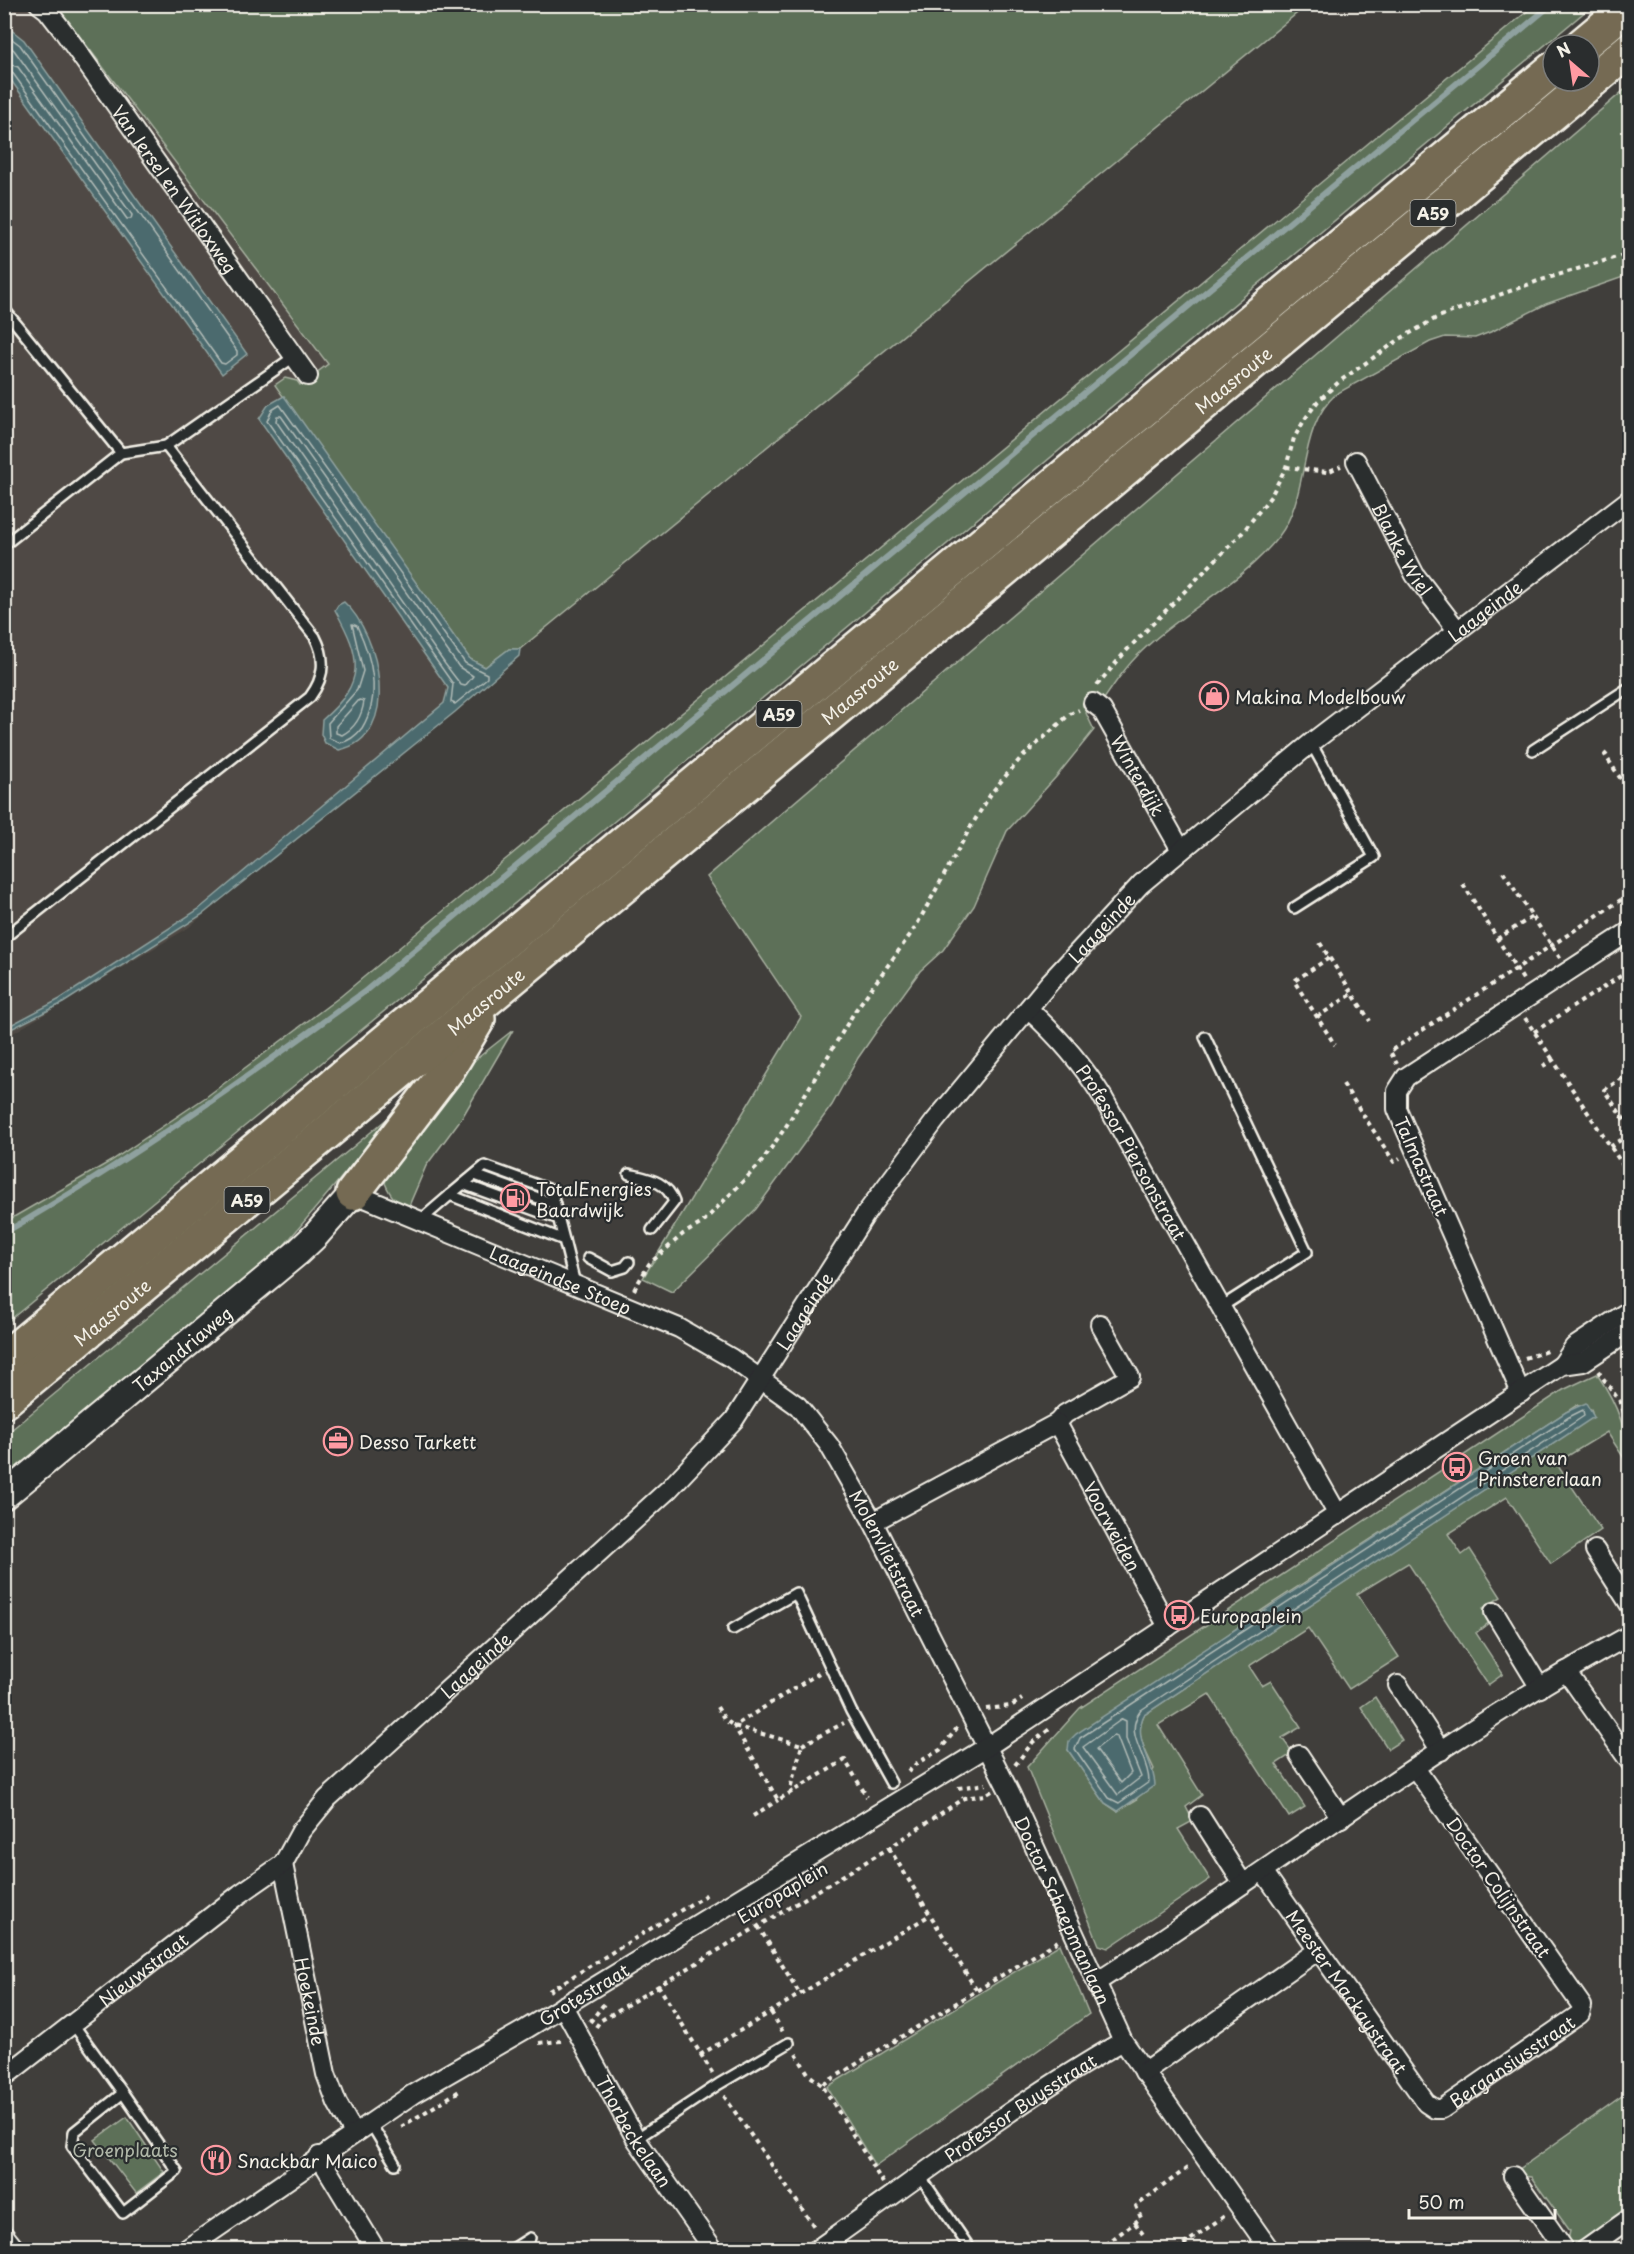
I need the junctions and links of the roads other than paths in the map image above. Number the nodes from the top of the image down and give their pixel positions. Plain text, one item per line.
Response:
1 (39, 4) edge
2 (1629, 6) edge
3 (1596, 33) edge
4 (1629, 49) edge
5 (1541, 79) edge
6 (4, 309) edge
7 (295, 356) junction
8 (308, 376) dead end
9 (166, 446) junction
10 (121, 453) junction
11 (1356, 461) road end
12 (1629, 499) edge
13 (4, 545) edge
14 (1457, 630) junction
15 (1629, 687) edge
16 (1093, 703) dead end
17 (1311, 743) junction
18 (1533, 750) dead end
19 (1181, 850) junction
20 (1294, 908) dead end
21 (1629, 931) edge
22 (4, 938) edge
23 (490, 998) junction
24 (1028, 1009) junction
25 (1205, 1037) dead end
26 (629, 1174) dead end
27 (463, 1184) junction
28 (353, 1193) junction
29 (450, 1195) junction
30 (559, 1219) junction
31 (421, 1220) junction
32 (652, 1230) dead end
33 (564, 1240) junction
34 (588, 1258) dead end
35 (629, 1262) dead end
36 (575, 1284) junction
37 (1221, 1307) junction
38 (1629, 1311) edge
39 (1100, 1324) dead end
40 (1629, 1331) edge
41 (4, 1359) edge
42 (1562, 1365) junction
43 (760, 1379) junction
44 (1521, 1393) junction
45 (4, 1401) edge
46 (1057, 1423) junction
47 (4, 1496) edge
48 (1338, 1515) junction
49 (873, 1522) junction
50 (1595, 1550) dead end
51 (1629, 1605) edge
52 (1494, 1612) dead end
53 (1168, 1627) junction
54 (733, 1629) dead end
55 (1629, 1635) edge
56 (1566, 1671) junction
57 (1398, 1685) dead end
58 (1539, 1688) junction
59 (987, 1747) junction
60 (1441, 1750) junction
61 (1299, 1755) dead end
62 (1629, 1762) edge
63 (1415, 1768) junction
64 (891, 1783) road end
65 (1200, 1816) dead end
66 (1341, 1818) junction
67 (283, 1864) junction
68 (1263, 1871) junction
69 (1243, 1884) junction
70 (1317, 1950) junction
71 (1097, 1982) junction
72 (1582, 2006) joint
73 (563, 2007) junction
74 (73, 2024) junction
75 (1124, 2041) junction
76 (789, 2043) dead end
77 (1143, 2072) junction
78 (4, 2077) edge
79 (123, 2093) junction
80 (1435, 2109) joint
81 (371, 2124) junction
82 (354, 2133) junction
83 (636, 2139) junction
84 (319, 2157) junction
85 (395, 2164) dead end
86 (920, 2176) junction
87 (1513, 2176) dead end
88 (1629, 2218) edge
89 (4, 2235) edge
90 (530, 2238) dead end
91 (821, 2246) edge
92 (16, 2250) edge
93 (185, 2250) edge
94 (375, 2250) edge
95 (511, 2250) edge
96 (714, 2250) edge
97 (971, 2250) edge
98 (1270, 2250) edge
99 (1565, 2250) edge
100 (1586, 2250) edge

1 - 7 street, Van Iersel en Witloxweg
2 - 3 highway
4 - 23 highway, Maasroute / A59
5 - 41 highway, Maasroute / A59
6 - 10 lane
7 - 8 street, Van Iersel en Witloxweg
7 - 9 lane
9 - 10 lane
9 - 22 lane
10 - 13 lane
11 - 14 street, Blanke Wiel
12 - 14 street, Laageinde
14 - 17 street, Laageinde
15 - 18 lane
16 - 19 street, Winterdijk
17 - 19 street, Laageinde
17 - 20 lane
19 - 24 street, Laageinde
21 - 44 street, Talmastraat
23 - 28 highway, A59
23 - 45 highway, Maasroute / A59
24 - 37 street, Professor Piersonstraat
24 - 43 street, Laageinde
25 - 37 lane
26 - 32 lane
27 - 29 lane
27 - 30 lane
27 - 30 lane
28 - 31 street, Laageindse Stoep
28 - 47 main road, Taxandriaweg
29 - 31 lane
29 - 33 lane
30 - 33 lane
31 - 36 street, Laageindse Stoep
33 - 36 lane
34 - 35 lane
36 - 43 street, Laageindse Stoep
37 - 48 street, Professor Piersonstraat
38 - 42 street
39 - 46 street
40 - 42 street
42 - 44 street
43 - 49 street, Molenvlietstraat
43 - 67 street, Laageinde
44 - 48 street
46 - 49 street
46 - 53 street, Voorweiden
48 - 53 street
49 - 59 street, Molenvlietstraat
50 - 51 street
52 - 58 street
53 - 59 street
54 - 64 lane
55 - 56 street
56 - 58 street
56 - 62 street
57 - 60 street
58 - 60 street
59 - 71 street, Doctor Schaepmanlaan
59 - 73 street, Grotestraat
60 - 63 street
61 - 66 street
63 - 66 street
63 - 72 street, Doctor Colijnstraat
65 - 69 street
66 - 68 street
67 - 74 street, Nieuwstraat
67 - 82 street, Hoekeinde
68 - 69 street
68 - 70 street, Meester Mackaystraat
69 - 71 street
70 - 77 street
70 - 80 street, Meester Mackaystraat
71 - 75 street, Doctor Schaepmanlaan
72 - 80 street, Bergansiusstraat
73 - 81 street, Grotestraat
73 - 83 street, Thorbeckelaan
74 - 78 street, Nieuwstraat
74 - 79 lane
75 - 77 street, Doctor Schaepmanlaan
75 - 86 street, Professor Buysstraat
76 - 83 lane
77 - 98 street, Doctor Schaepmanlaan
79 - 79 lane
81 - 82 street, Grotestraat
81 - 85 lane
82 - 84 street, Grotestraat
83 - 96 street, Thorbeckelaan
84 - 93 street, Grotestraat
84 - 94 street
86 - 91 street, Professor Buysstraat
86 - 97 lane
87 - 99 street
88 - 100 street
89 - 92 street
90 - 95 lane

